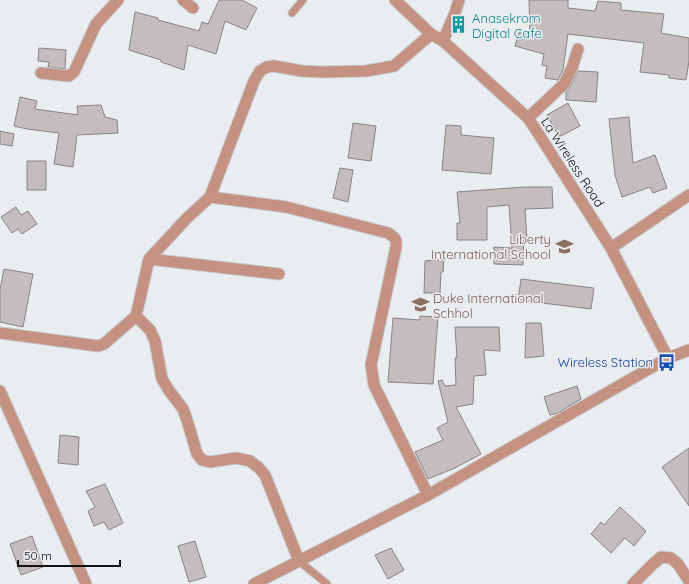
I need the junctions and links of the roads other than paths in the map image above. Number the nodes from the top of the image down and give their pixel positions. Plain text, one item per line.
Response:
1 (118, 0) edge
2 (184, 0) edge
3 (303, 0) edge
4 (395, 0) edge
5 (459, 0) edge
6 (194, 8) dead end
7 (292, 13) dead end
8 (431, 34) junction
9 (443, 41) junction
10 (578, 49) dead end
11 (41, 73) dead end
12 (528, 118) junction
13 (689, 195) edge
14 (210, 197) junction
15 (611, 248) junction
16 (149, 259) junction
17 (279, 274) dead end
18 (136, 316) junction
19 (0, 333) edge
20 (689, 350) edge
21 (668, 358) junction
22 (0, 391) edge
23 (428, 495) junction
24 (299, 561) junction
25 (689, 581) edge
26 (86, 584) edge
27 (254, 584) edge
28 (327, 584) edge
29 (633, 584) edge

1 - 11 street
2 - 6 street
3 - 7 lane
4 - 8 street, La Wireless Road
5 - 9 street
8 - 9 street, La Wireless Road
8 - 14 street
9 - 12 street, La Wireless Road
10 - 12 street
12 - 15 street, La Wireless Road
13 - 15 street
14 - 16 street
14 - 23 street
15 - 21 street, La Wireless Road
16 - 17 street
16 - 18 street
18 - 19 street
18 - 24 street
20 - 21 street
21 - 23 street
22 - 26 street
23 - 24 street
24 - 27 street
24 - 28 lane
25 - 29 street

